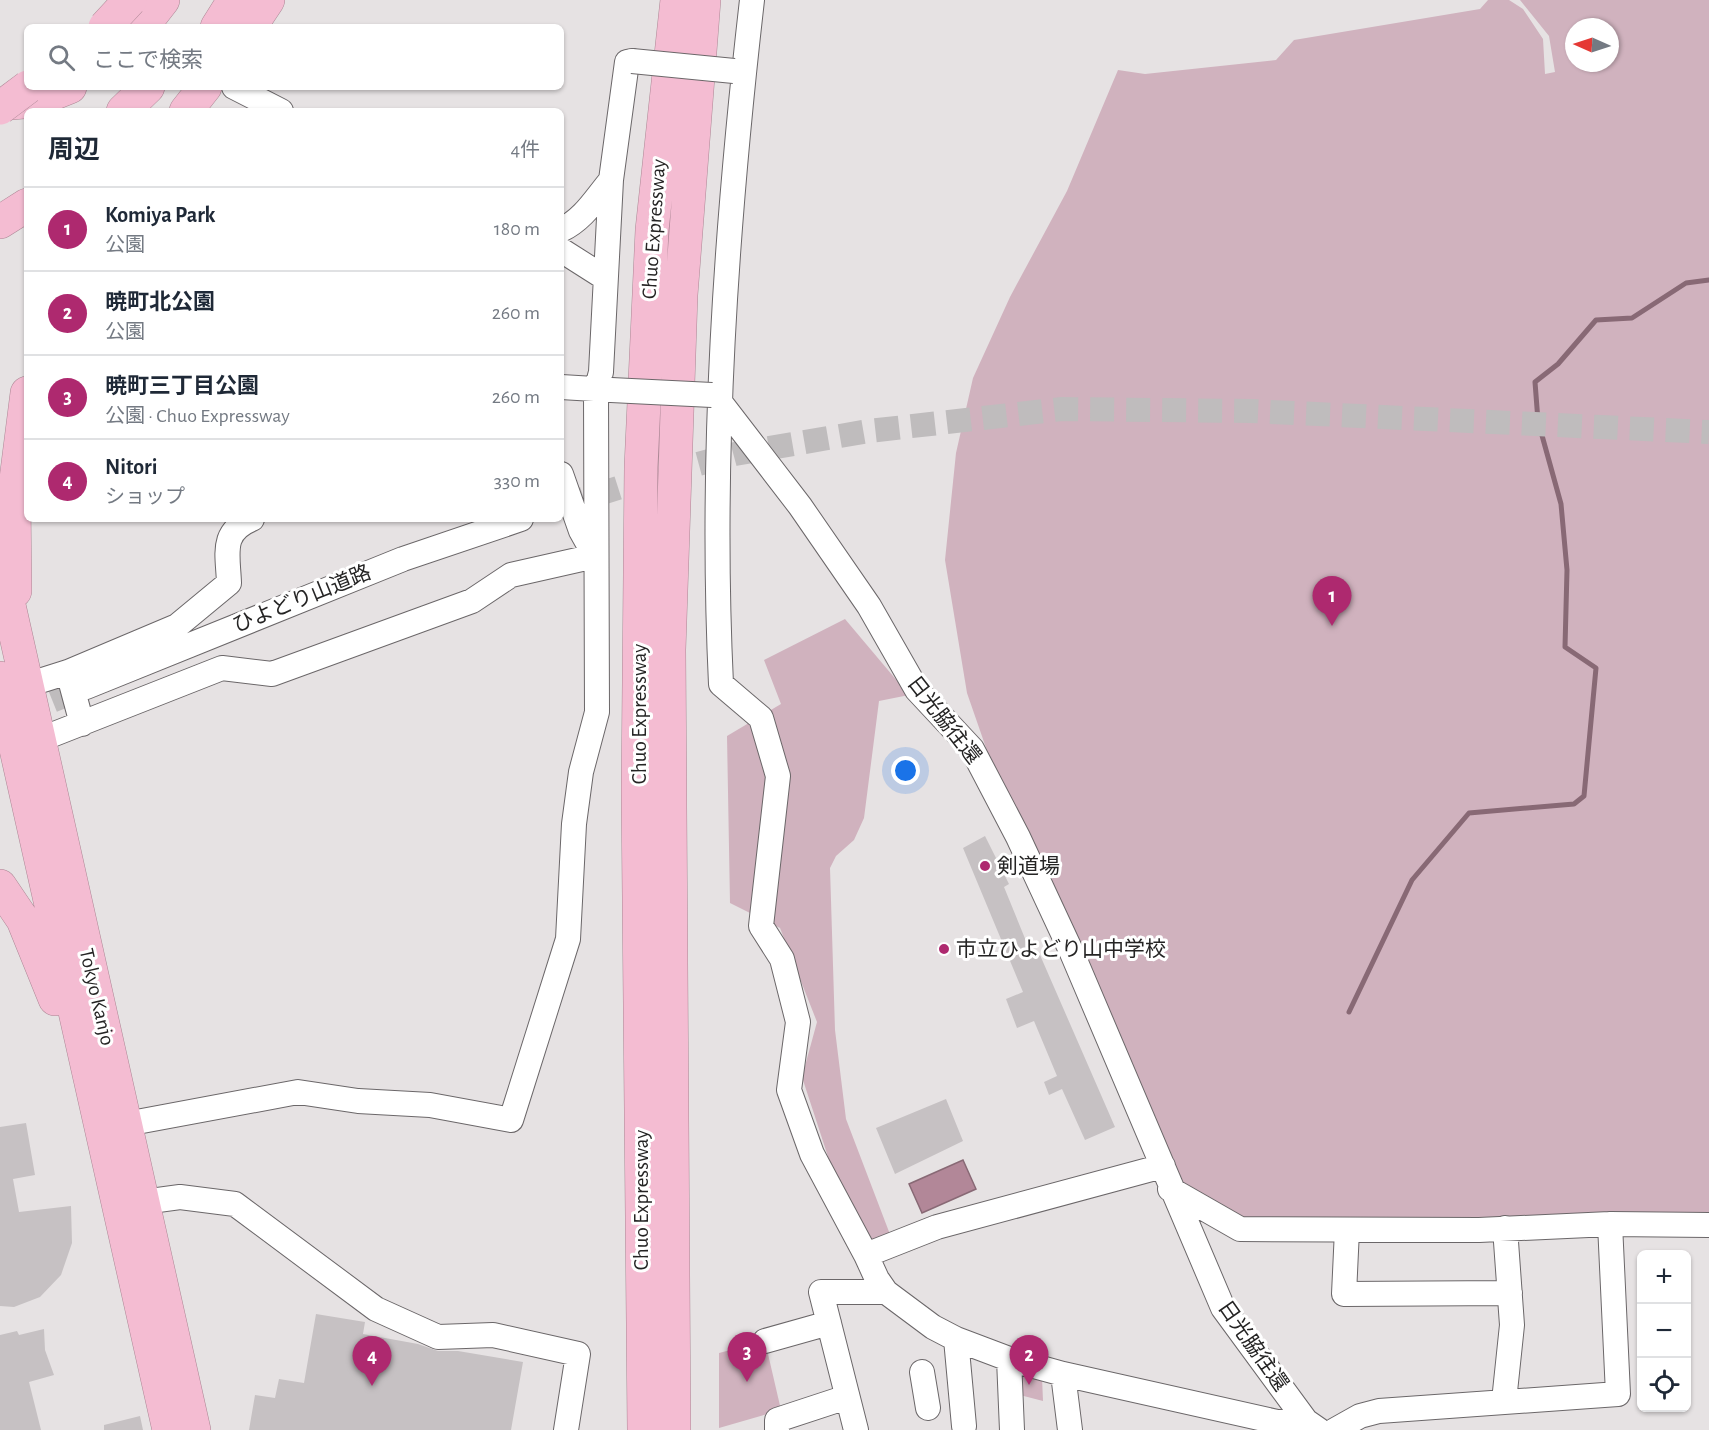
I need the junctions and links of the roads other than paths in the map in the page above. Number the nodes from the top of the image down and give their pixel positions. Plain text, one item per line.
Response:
1 (130, 0) edge
2 (163, 0) edge
3 (212, 0) edge
4 (234, 0) edge
5 (268, 0) edge
6 (676, 0) edge
7 (704, 0) edge
8 (752, 0) edge
9 (108, 24) edge
10 (144, 24) edge
11 (198, 24) edge
12 (219, 24) edge
13 (252, 24) edge
14 (739, 72) junction
15 (24, 90) edge
16 (62, 90) edge
17 (145, 90) edge
18 (166, 90) edge
19 (203, 90) edge
20 (242, 91) edge
21 (0, 106) edge
22 (126, 108) edge
23 (149, 108) edge
24 (188, 108) edge
25 (274, 108) edge
26 (611, 180) junction
27 (24, 189) edge
28 (0, 205) edge
29 (24, 206) edge
30 (0, 222) edge
31 (564, 229) edge
32 (564, 252) edge
33 (605, 278) junction
34 (564, 387) edge
35 (604, 391) junction
36 (716, 397) junction
37 (24, 411) edge
38 (564, 483) edge
39 (244, 522) edge
40 (512, 522) edge
41 (595, 556) junction
42 (0, 565) edge
43 (77, 680) junction
44 (13, 681) edge
45 (82, 724) junction
46 (39, 740) junction
47 (0, 886) edge
48 (64, 907) junction
49 (102, 1076) junction
50 (126, 1124) junction
51 (1167, 1178) junction
52 (143, 1202) junction
53 (1610, 1224) junction
54 (1709, 1225) edge
55 (1505, 1228) junction
56 (1347, 1230) junction
57 (125, 1234) junction
58 (866, 1255) junction
59 (886, 1292) junction
60 (1510, 1293) junction
61 (829, 1323) junction
62 (956, 1339) junction
63 (765, 1341) dead end
64 (1010, 1359) junction
65 (1064, 1374) junction
66 (960, 1387) junction
67 (925, 1390) dead end
68 (847, 1397) junction
69 (1504, 1401) junction
70 (1312, 1425) edge
71 (964, 1426) dead end
72 (169, 1430) edge
73 (194, 1430) edge
74 (566, 1430) edge
75 (644, 1430) edge
76 (674, 1430) edge
77 (777, 1430) edge
78 (855, 1430) edge
79 (1012, 1430) edge
80 (1070, 1430) edge
81 (1335, 1430) edge

1 - 9 highway, bridge
2 - 10 highway
3 - 11 highway
4 - 12 highway
5 - 13 highway
6 - 75 highway, Chuo Expressway
7 - 76 highway, Chuo Expressway
8 - 14 street
14 - 26 street, bridge
14 - 36 street
15 - 21 highway, bridge
16 - 21 highway
17 - 22 highway
18 - 23 highway
19 - 24 highway
20 - 25 street
26 - 31 street
26 - 33 street
27 - 28 highway
29 - 30 highway
32 - 33 street
33 - 35 street
34 - 35 street
35 - 36 street, bridge
35 - 41 street
36 - 51 street, 日光脇往還
36 - 58 street
37 - 44 highway
38 - 41 street
39 - 43 street
40 - 43 street, ひよどり山道路
41 - 45 street
41 - 50 street
42 - 44 highway, Tokyo Kanjo
43 - 44 street
43 - 45 street
44 - 46 highway, Tokyo Kanjo
44 - 48 highway, Tokyo Kanjo
45 - 46 street
46 - 48 highway, Tokyo Kanjo
47 - 57 highway
48 - 49 highway, Tokyo Kanjo
49 - 50 highway, Tokyo Kanjo
49 - 57 highway, Tokyo Kanjo
50 - 52 highway, Tokyo Kanjo
51 - 56 street
51 - 58 street
51 - 70 street, 日光脇往還
52 - 73 highway, Tokyo Kanjo
52 - 74 street
53 - 54 street
53 - 55 street
53 - 69 street
55 - 56 street
55 - 60 street
56 - 60 street
57 - 72 highway, Tokyo Kanjo
58 - 59 street
59 - 61 street
59 - 62 street
60 - 69 street
61 - 63 street
61 - 68 street
62 - 64 street
62 - 66 street
64 - 65 street
64 - 79 street
65 - 70 street
65 - 80 street
66 - 67 street
66 - 71 street
68 - 77 street
68 - 78 street
69 - 81 street

